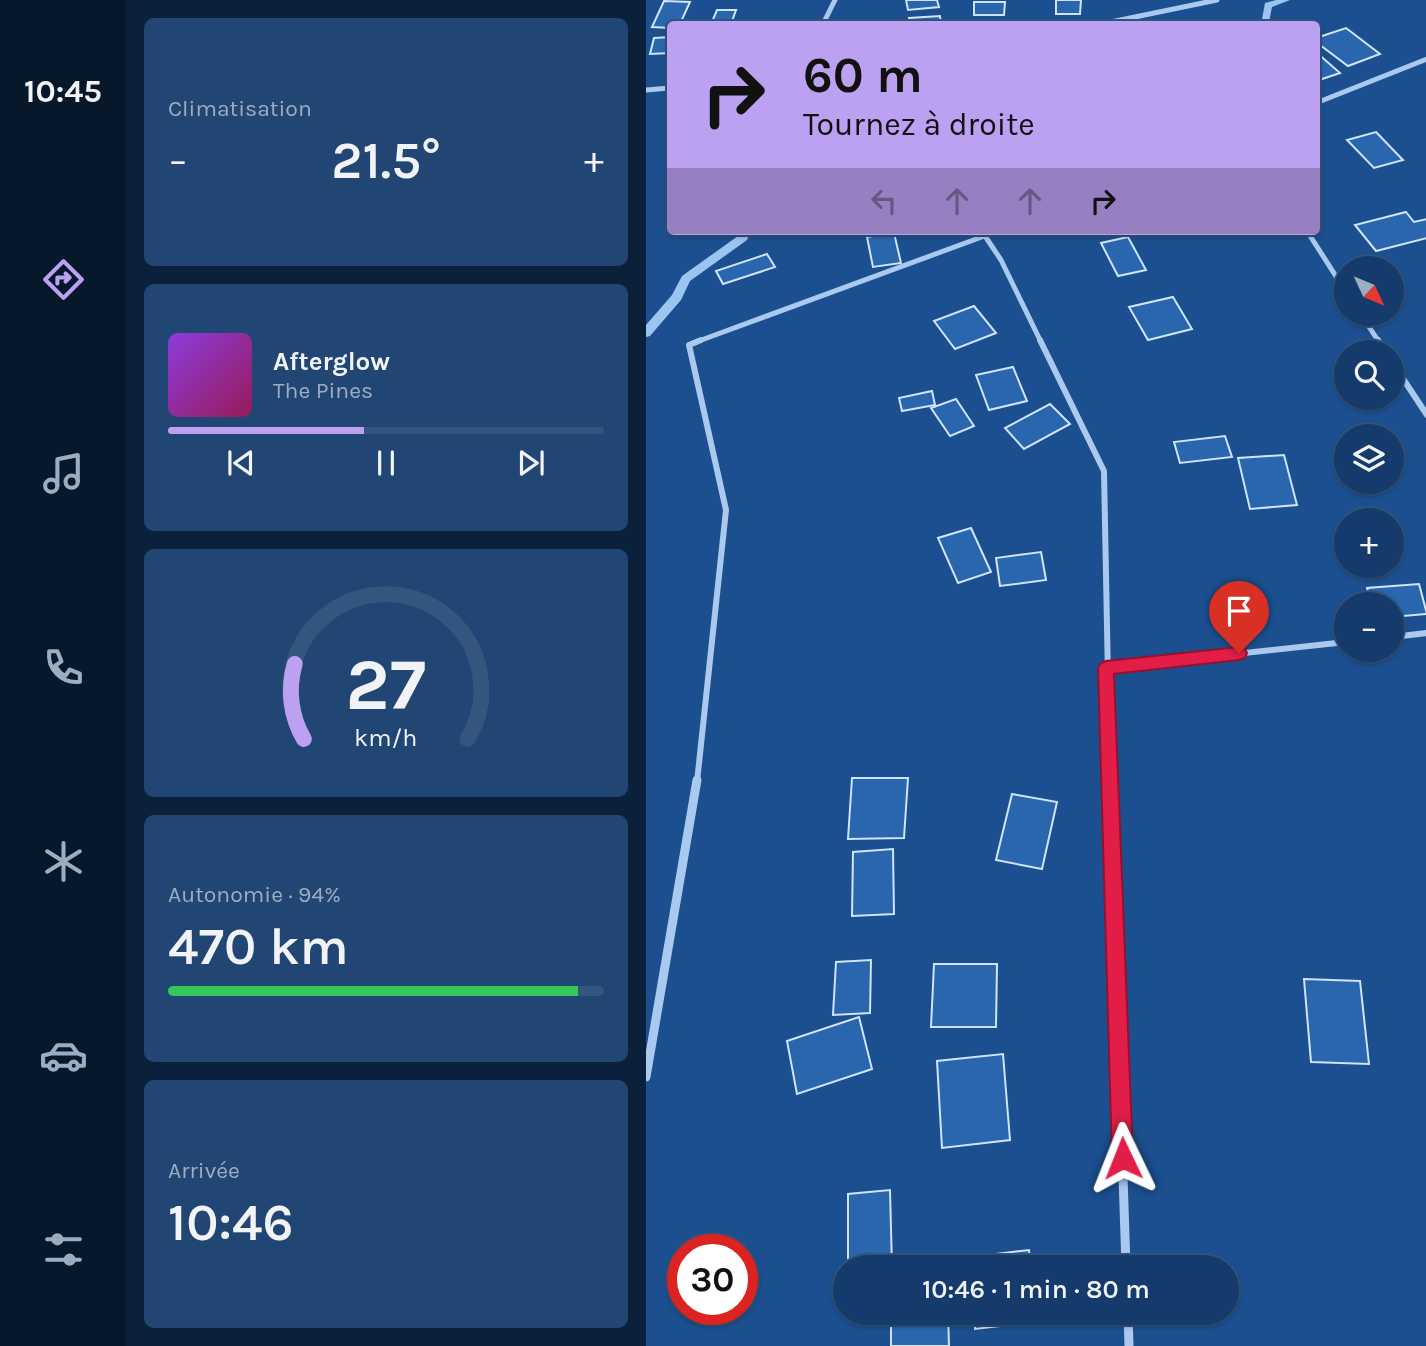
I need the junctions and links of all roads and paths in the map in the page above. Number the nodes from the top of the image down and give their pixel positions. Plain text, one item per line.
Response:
1 (835, 0) edge
2 (1217, 0) edge
3 (824, 21) edge
4 (1116, 21) joint
5 (1139, 21) edge
6 (1426, 59) edge
7 (667, 88) edge
8 (646, 90) edge
9 (1320, 101) edge
10 (1310, 235) edge
11 (985, 236) joint
12 (1334, 273) edge
13 (1404, 381) edge
14 (1426, 415) edge
15 (1426, 633) edge
16 (1404, 636) edge
17 (1334, 643) edge
18 (1106, 668) junction
19 (646, 1077) edge
20 (1126, 1255) edge
21 (1128, 1325) edge
22 (1129, 1346) edge

1 - 3 street
2 - 4 street
4 - 5 street
6 - 9 street
7 - 8 street
10 - 12 street
11 - 18 street
11 - 19 street
13 - 14 street
15 - 16 street
17 - 18 street
18 - 20 street
21 - 22 street

